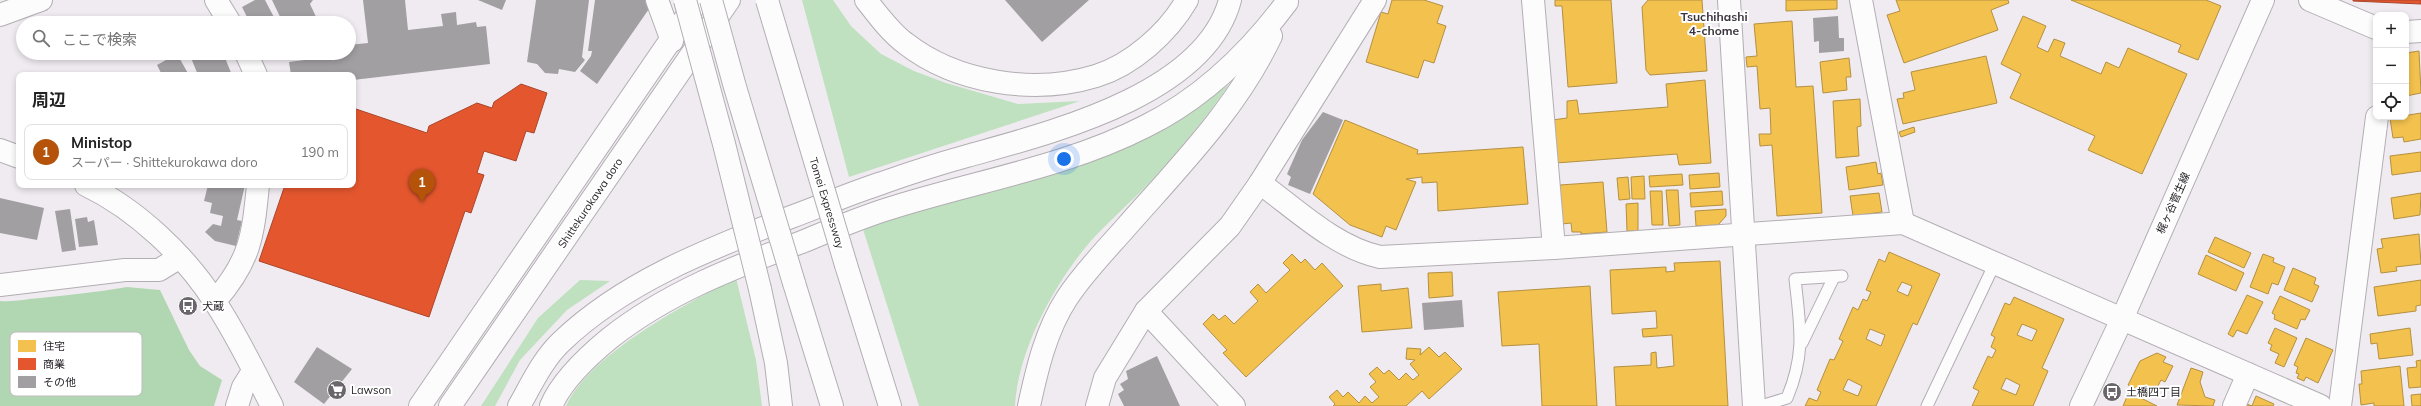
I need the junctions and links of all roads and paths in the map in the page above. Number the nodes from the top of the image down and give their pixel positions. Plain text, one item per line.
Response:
1 (41, 0) edge
2 (216, 0) edge
3 (656, 0) edge
4 (685, 0) edge
5 (698, 0) edge
6 (711, 0) edge
7 (729, 0) edge
8 (767, 0) edge
9 (866, 0) edge
10 (1187, 0) edge
11 (1230, 0) edge
12 (1375, 0) edge
13 (1533, 0) edge
14 (1729, 0) edge
15 (1861, 0) edge
16 (2263, 0) edge
17 (2310, 0) edge
18 (1288, 1) edge
19 (0, 15) edge
20 (226, 16) edge
21 (2373, 27) edge
22 (2421, 31) edge
23 (2409, 32) edge
24 (672, 41) junction
25 (249, 60) edge
26 (255, 72) edge
27 (2377, 120) edge
28 (0, 150) edge
29 (16, 156) edge
30 (1260, 183) junction
31 (91, 188) edge
32 (258, 188) edge
33 (1903, 223) junction
34 (1745, 235) junction
35 (1554, 248) junction
36 (180, 256) junction
37 (1995, 263) junction
38 (0, 285) edge
39 (215, 301) junction
40 (1146, 311) junction
41 (2122, 319) junction
42 (1802, 344) junction
43 (253, 370) junction
44 (2248, 374) junction
45 (237, 406) edge
46 (272, 406) edge
47 (420, 406) edge
48 (450, 406) edge
49 (519, 406) edge
50 (550, 406) edge
51 (781, 406) edge
52 (832, 406) edge
53 (890, 406) edge
54 (1029, 406) edge
55 (1097, 406) edge
56 (1234, 406) edge
57 (1754, 406) edge
58 (1761, 406) edge
59 (1927, 406) edge
60 (2081, 406) edge
61 (2234, 406) edge
62 (2321, 406) edge
63 (2340, 406) edge

1 - 19 main road
2 - 20 main road
3 - 24 main road
4 - 51 main road, bridge
5 - 24 main road
6 - 52 main road, bridge
7 - 48 main road, Shittekurokawa doro
8 - 53 main road, Tomei Expressway, bridge
9 - 10 main road
11 - 49 main road
12 - 30 main road
13 - 35 main road
14 - 34 main road
15 - 33 main road
16 - 41 main road, 梶ヶ谷菅生線
17 - 21 main road
18 - 50 main road
18 - 54 main road
22 - 23 main road
24 - 47 main road
25 - 26 main road
27 - 63 main road
28 - 29 main road
30 - 35 main road
30 - 40 main road
31 - 36 main road
32 - 39 main road
33 - 34 main road
33 - 37 main road
34 - 35 main road
34 - 57 main road
36 - 38 main road
36 - 39 main road
37 - 41 main road
37 - 59 lane
39 - 43 main road
40 - 55 main road
40 - 56 main road
41 - 44 main road
41 - 60 main road, 梶ヶ谷菅生線
42 - 42 lane
42 - 58 lane
43 - 45 main road
43 - 46 main road
44 - 61 main road
44 - 62 main road

